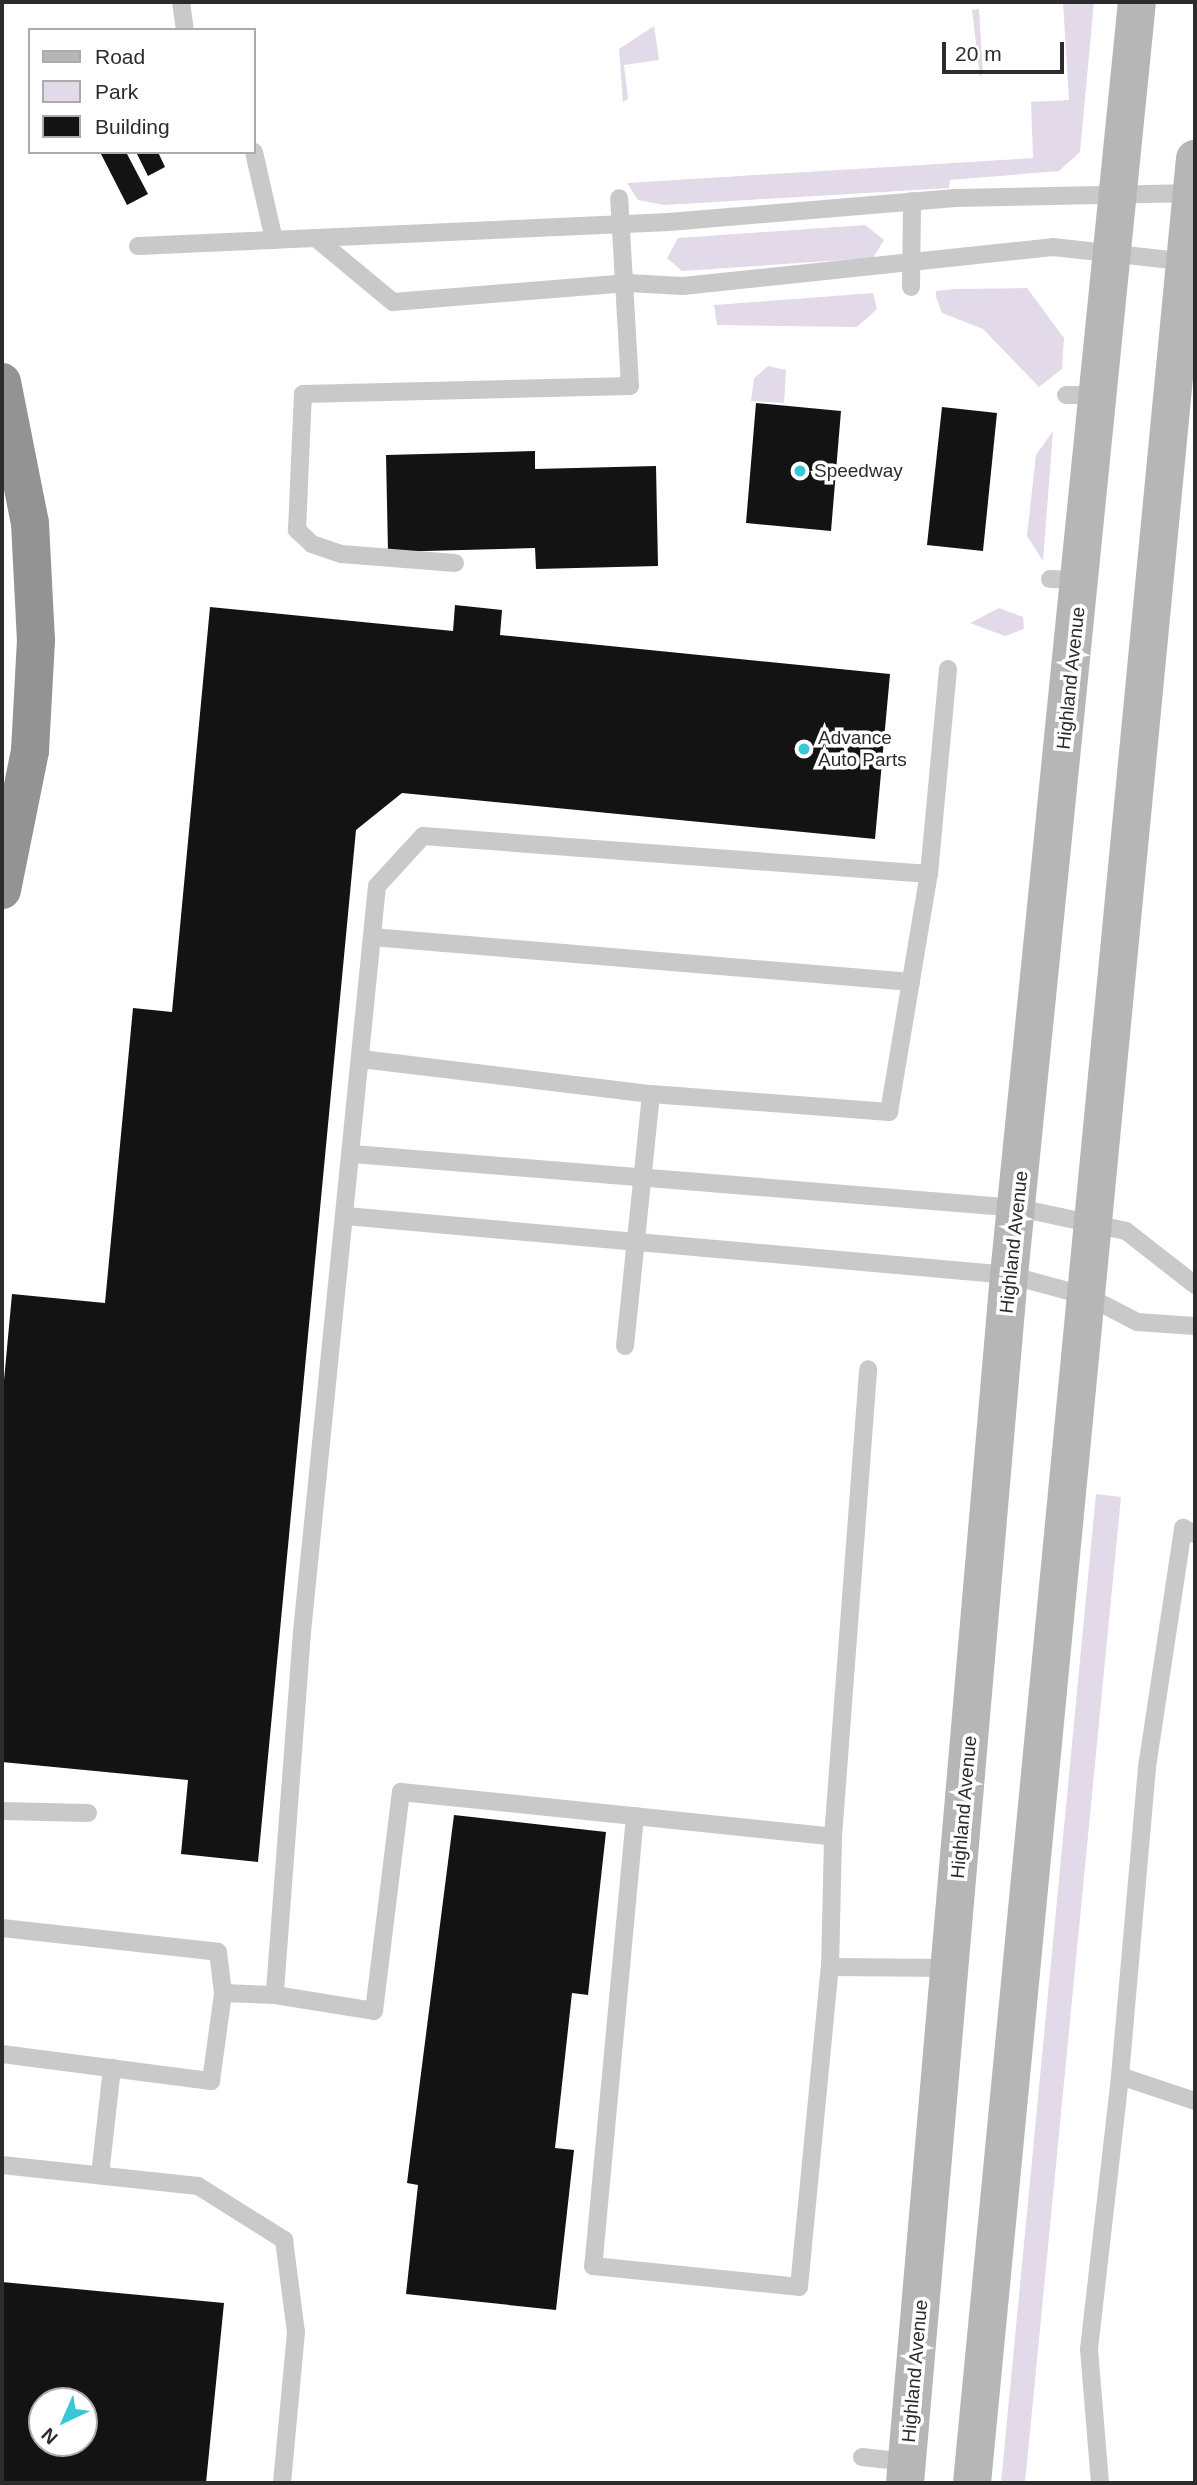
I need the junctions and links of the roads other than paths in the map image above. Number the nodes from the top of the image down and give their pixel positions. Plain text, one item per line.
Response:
1 (181, 2) edge
2 (1137, 2) edge
3 (185, 28) edge
4 (254, 154) edge
5 (1194, 182) edge
6 (1121, 192) junction
7 (619, 198) dead end
8 (912, 201) junction
9 (624, 219) junction
10 (317, 239) junction
11 (274, 240) junction
12 (138, 246) dead end
13 (1115, 253) junction
14 (911, 261) junction
15 (1190, 262) edge
16 (628, 283) junction
17 (911, 288) dead end
18 (2, 382) edge
19 (455, 563) dead end
20 (947, 669) dead end
21 (929, 874) junction
22 (2, 890) edge
23 (372, 937) junction
24 (911, 982) junction
25 (361, 1059) junction
26 (651, 1094) junction
27 (353, 1154) junction
28 (642, 1182) junction
29 (1019, 1208) junction
30 (346, 1216) junction
31 (1093, 1223) junction
32 (638, 1240) junction
33 (1009, 1275) junction
34 (1195, 1285) edge
35 (1087, 1296) junction
36 (1195, 1326) edge
37 (625, 1346) dead end
38 (868, 1369) dead end
39 (1195, 1534) edge
40 (2, 1811) edge
41 (88, 1813) dead end
42 (635, 1816) junction
43 (833, 1837) junction
44 (2, 1928) edge
45 (830, 1966) junction
46 (950, 1968) junction
47 (223, 1993) junction
48 (275, 1995) junction
49 (2, 2054) edge
50 (112, 2068) junction
51 (1120, 2076) junction
52 (1195, 2101) edge
53 (2, 2165) edge
54 (100, 2175) junction
55 (862, 2457) dead end
56 (906, 2472) edge
57 (282, 2483) edge
58 (972, 2483) edge
59 (1100, 2483) edge

1 - 3 lane
2 - 6 main road, Highland Avenue
4 - 11 lane
5 - 6 lane
5 - 15 main road
6 - 8 lane
6 - 13 main road, Highland Avenue
7 - 9 lane
8 - 9 lane
8 - 14 lane
9 - 10 lane
9 - 16 lane
10 - 11 lane
10 - 16 lane
11 - 12 lane
13 - 14 lane
13 - 15 lane
13 - 29 main road, Highland Avenue
14 - 16 lane
14 - 17 lane
15 - 31 main road
16 - 19 lane
18 - 22 highway
20 - 21 lane
21 - 23 lane
21 - 24 lane
23 - 24 lane
23 - 25 lane
24 - 26 lane
25 - 26 lane
25 - 27 lane
26 - 28 lane
27 - 28 lane
27 - 30 lane
28 - 29 lane
28 - 32 lane
29 - 31 lane
29 - 33 main road, Highland Avenue
30 - 32 lane
30 - 48 lane
31 - 34 lane
31 - 35 main road
32 - 33 lane
32 - 37 lane
33 - 35 lane
33 - 46 main road, Highland Avenue
35 - 36 lane
35 - 58 main road
38 - 43 lane
39 - 51 lane
40 - 41 lane
42 - 43 lane
42 - 45 lane
42 - 48 lane
43 - 45 lane
44 - 47 lane
45 - 46 lane
46 - 56 main road, Highland Avenue
47 - 48 lane
47 - 50 lane
49 - 50 lane
50 - 54 lane
51 - 52 lane
51 - 59 lane
53 - 54 lane
54 - 57 lane
55 - 56 lane

